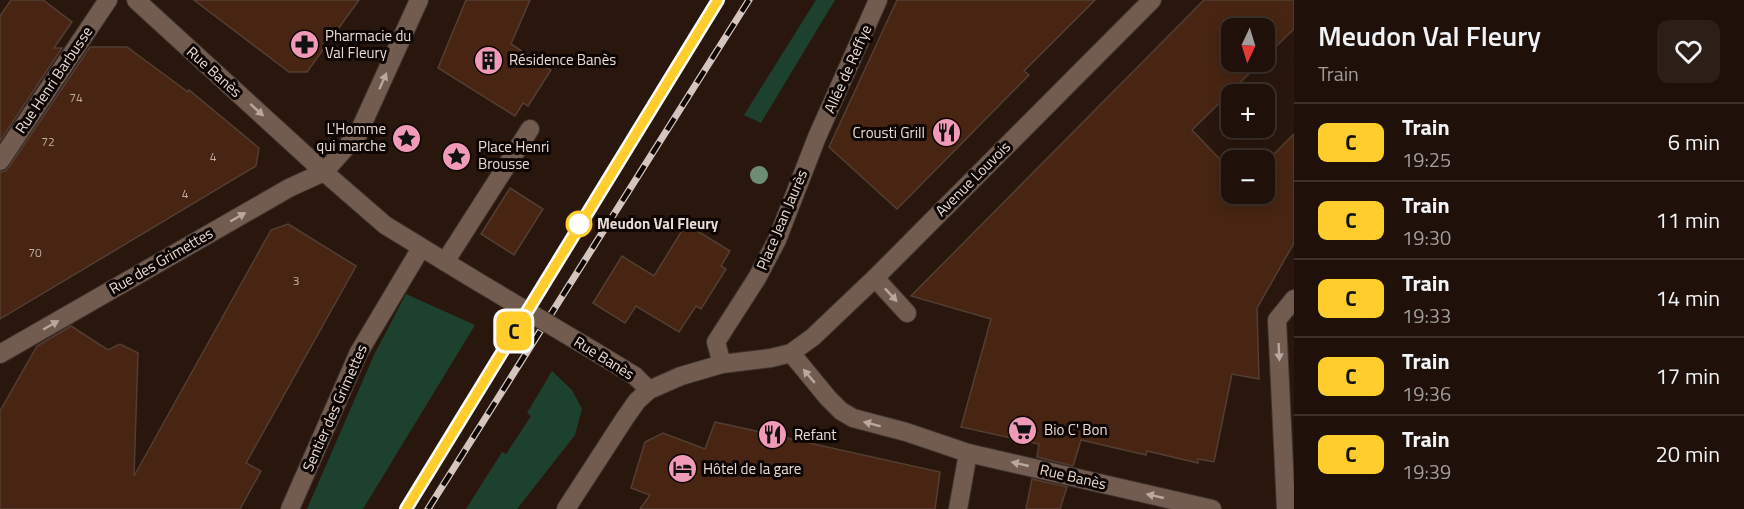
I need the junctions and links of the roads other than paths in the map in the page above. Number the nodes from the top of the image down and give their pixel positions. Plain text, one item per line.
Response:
1 (108, 0) edge
2 (136, 0) edge
3 (419, 0) edge
4 (878, 0) edge
5 (1152, 0) edge
6 (530, 129) dead end
7 (817, 137) joint
8 (0, 161) edge
9 (324, 172) junction
10 (421, 248) junction
11 (445, 262) junction
12 (875, 278) junction
13 (1294, 299) edge
14 (907, 313) dead end
15 (791, 353) junction
16 (0, 354) edge
17 (722, 364) junction
18 (649, 390) junction
19 (968, 453) junction
20 (290, 509) edge
21 (566, 509) edge
22 (958, 509) edge
23 (1212, 509) edge
24 (1286, 509) edge

1 - 8 street, Rue Henri Barbusse
2 -> 9 street, Rue Banès
9 -> 3 street
4 - 7 street, Allée de Reffye
5 - 12 street, Avenue Louvois
6 - 11 street
7 - 17 street, Place Jean Jaurès
9 - 10 street, Rue Banès
16 -> 9 street, Rue des Grimettes
10 - 11 street, Rue Banès
10 - 20 street, Sentier des Grimettes
11 - 18 street, Rue Banès, bridge
12 -> 14 street
12 - 15 street, Avenue Louvois
13 -> 24 street
15 - 17 street, Rue Banès
19 -> 15 street, Rue Banès
17 - 18 street, Rue Banès
18 - 21 street
19 - 22 street
23 -> 19 street, Rue Banès

